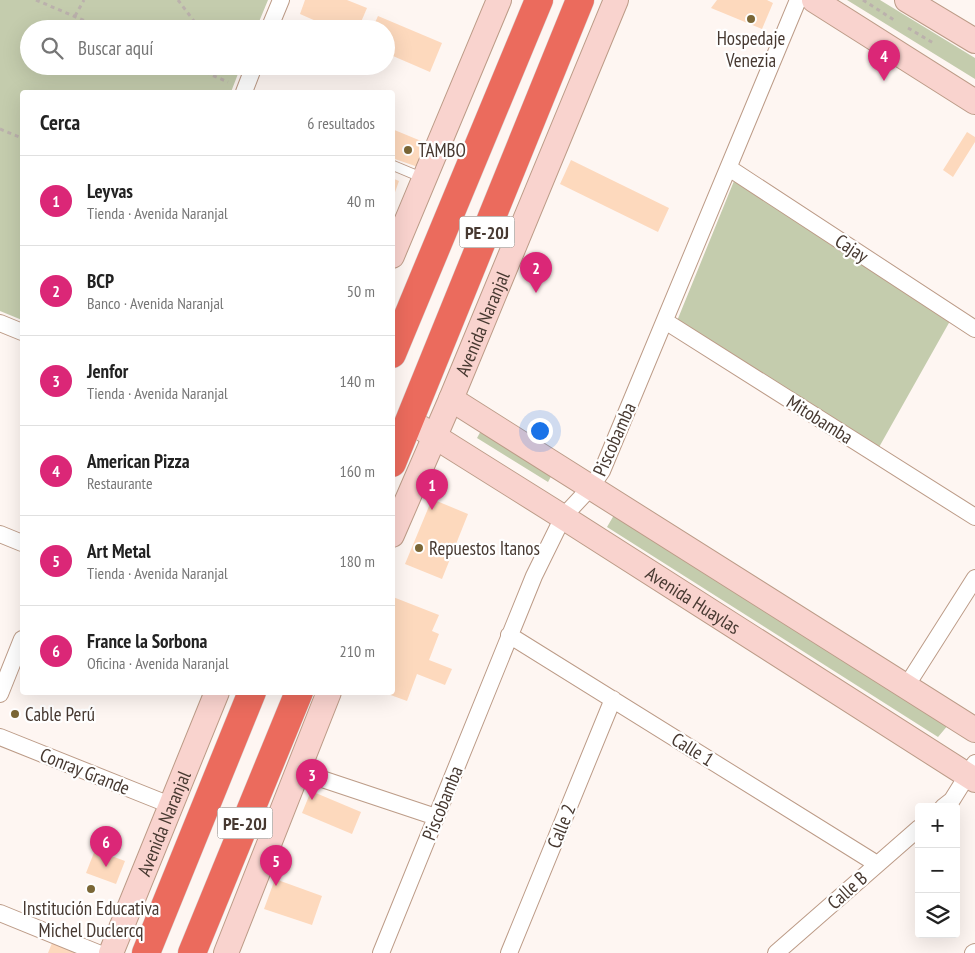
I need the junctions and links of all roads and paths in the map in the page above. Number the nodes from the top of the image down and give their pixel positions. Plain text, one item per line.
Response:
1 (36, 0) edge
2 (84, 0) edge
3 (178, 0) edge
4 (281, 0) edge
5 (499, 0) edge
6 (539, 0) edge
7 (580, 0) edge
8 (616, 0) edge
9 (798, 0) edge
10 (814, 0) edge
11 (907, 0) edge
12 (75, 16) junction
13 (84, 20) edge
14 (193, 20) edge
15 (273, 20) edge
16 (975, 41) edge
17 (210, 75) edge
18 (250, 75) edge
19 (242, 90) edge
20 (244, 90) edge
21 (975, 102) edge
22 (0, 129) edge
23 (20, 137) edge
24 (395, 166) edge
25 (729, 168) junction
26 (423, 179) junction
27 (395, 249) edge
28 (665, 321) junction
29 (0, 323) edge
30 (975, 329) edge
31 (20, 331) edge
32 (395, 347) edge
33 (451, 399) junction
34 (410, 421) junction
35 (434, 436) junction
36 (395, 456) edge
37 (591, 487) junction
38 (563, 516) junction
39 (975, 518) edge
40 (395, 528) edge
41 (0, 534) edge
42 (20, 542) edge
43 (975, 578) edge
44 (509, 634) junction
45 (20, 644) edge
46 (907, 685) junction
47 (0, 694) edge
48 (215, 695) edge
49 (251, 695) edge
50 (298, 695) edge
51 (328, 695) edge
52 (613, 699) junction
53 (975, 730) edge
54 (0, 737) edge
55 (298, 771) junction
56 (973, 773) edge
57 (948, 803) edge
58 (170, 805) junction
59 (436, 817) junction
60 (915, 831) edge
61 (877, 864) junction
62 (0, 913) edge
63 (98, 953) edge
64 (111, 953) edge
65 (146, 953) edge
66 (192, 953) edge
67 (226, 953) edge
68 (381, 953) edge
69 (509, 953) edge
70 (776, 953) edge

1 - 12 path
2 - 12 path
3 - 14 path
4 - 15 street
5 - 26 main road
6 - 32 highway, PE-20J
7 - 34 highway, Avenida Naranjal / PE-20J
8 - 33 main road, Avenida Naranjal
9 - 25 street, Piscobamba
10 - 21 main road
11 - 16 main road
12 - 13 path
17 - 19 path
18 - 20 street
22 - 23 path
24 - 26 lane
25 - 28 street, Piscobamba
25 - 30 street, Cajay
26 - 27 main road
28 - 37 street, Piscobamba
28 - 39 street, Mitobamba
29 - 31 street
33 - 35 main road, Avenida Naranjal
33 - 37 main road
34 - 35 main road, Avenida Huaylas
34 - 36 highway, Avenida Naranjal / PE-20J
35 - 38 main road, Avenida Huaylas
35 - 40 main road, Avenida Naranjal
37 - 38 street, Piscobamba
37 - 46 main road
38 - 44 street, Piscobamba
38 - 56 main road, Avenida Huaylas
41 - 42 street
43 - 46 street
44 - 52 street, Calle 1
44 - 59 street, Piscobamba
45 - 47 street
46 - 53 main road
48 - 58 main road, Avenida Naranjal
49 - 65 highway, Avenida Naranjal / PE-20J
50 - 66 highway, PE-20J
51 - 55 main road
52 - 61 street, Calle 1
52 - 69 street, Calle 2
54 - 58 street, Conray Grande
55 - 59 street
55 - 67 main road
56 - 57 street
58 - 64 main road, Avenida Naranjal
59 - 68 street, Piscobamba
60 - 61 street, Calle B
61 - 70 street, Calle B
62 - 63 street

